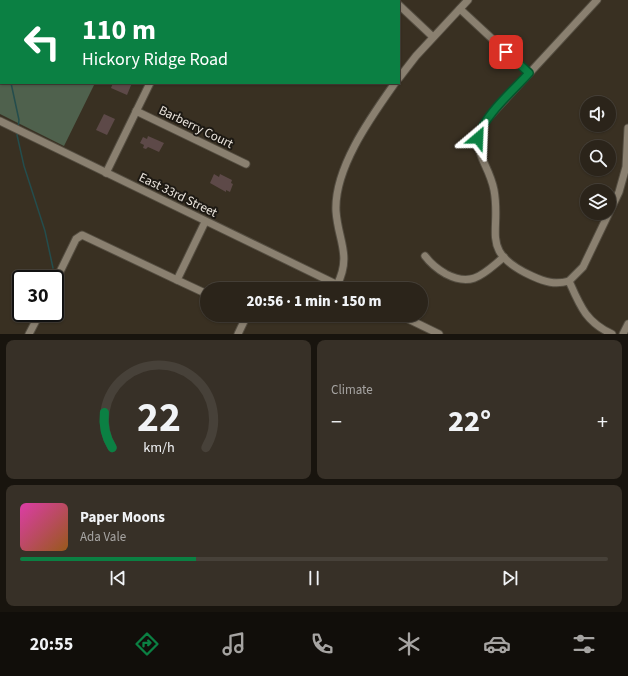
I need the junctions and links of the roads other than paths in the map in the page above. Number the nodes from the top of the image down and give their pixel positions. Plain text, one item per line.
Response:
1 (468, 0) edge
2 (597, 0) edge
3 (400, 6) edge
4 (460, 9) junction
5 (433, 37) junction
6 (529, 73) junction
7 (400, 77) edge
8 (150, 84) edge
9 (394, 84) edge
10 (136, 112) junction
11 (0, 122) edge
12 (628, 128) edge
13 (246, 164) dead end
14 (106, 174) junction
15 (205, 222) junction
16 (425, 256) dead end
17 (504, 257) junction
18 (61, 270) edge
19 (177, 280) junction
20 (569, 281) junction
21 (331, 282) edge
22 (339, 282) edge
23 (200, 291) edge
24 (35, 322) edge
25 (244, 322) edge
26 (414, 322) edge
27 (628, 324) edge
28 (29, 334) edge
29 (238, 334) edge
30 (439, 334) edge
31 (612, 334) edge
32 (623, 334) edge

1 - 4 street
2 - 6 street
3 - 5 street
4 - 5 street
4 - 6 street
5 - 7 street
6 - 17 street
8 - 10 street
9 - 22 street
10 - 13 street, Barberry Court
10 - 14 street
11 - 14 street, East 33rd Street
12 - 20 street
14 - 15 street, East 33rd Street
15 - 19 street
15 - 21 street, East 33rd Street
16 - 17 street
17 - 20 street
18 - 19 street
19 - 23 street
20 - 31 street
24 - 28 street
25 - 29 street
26 - 30 street
27 - 32 street

